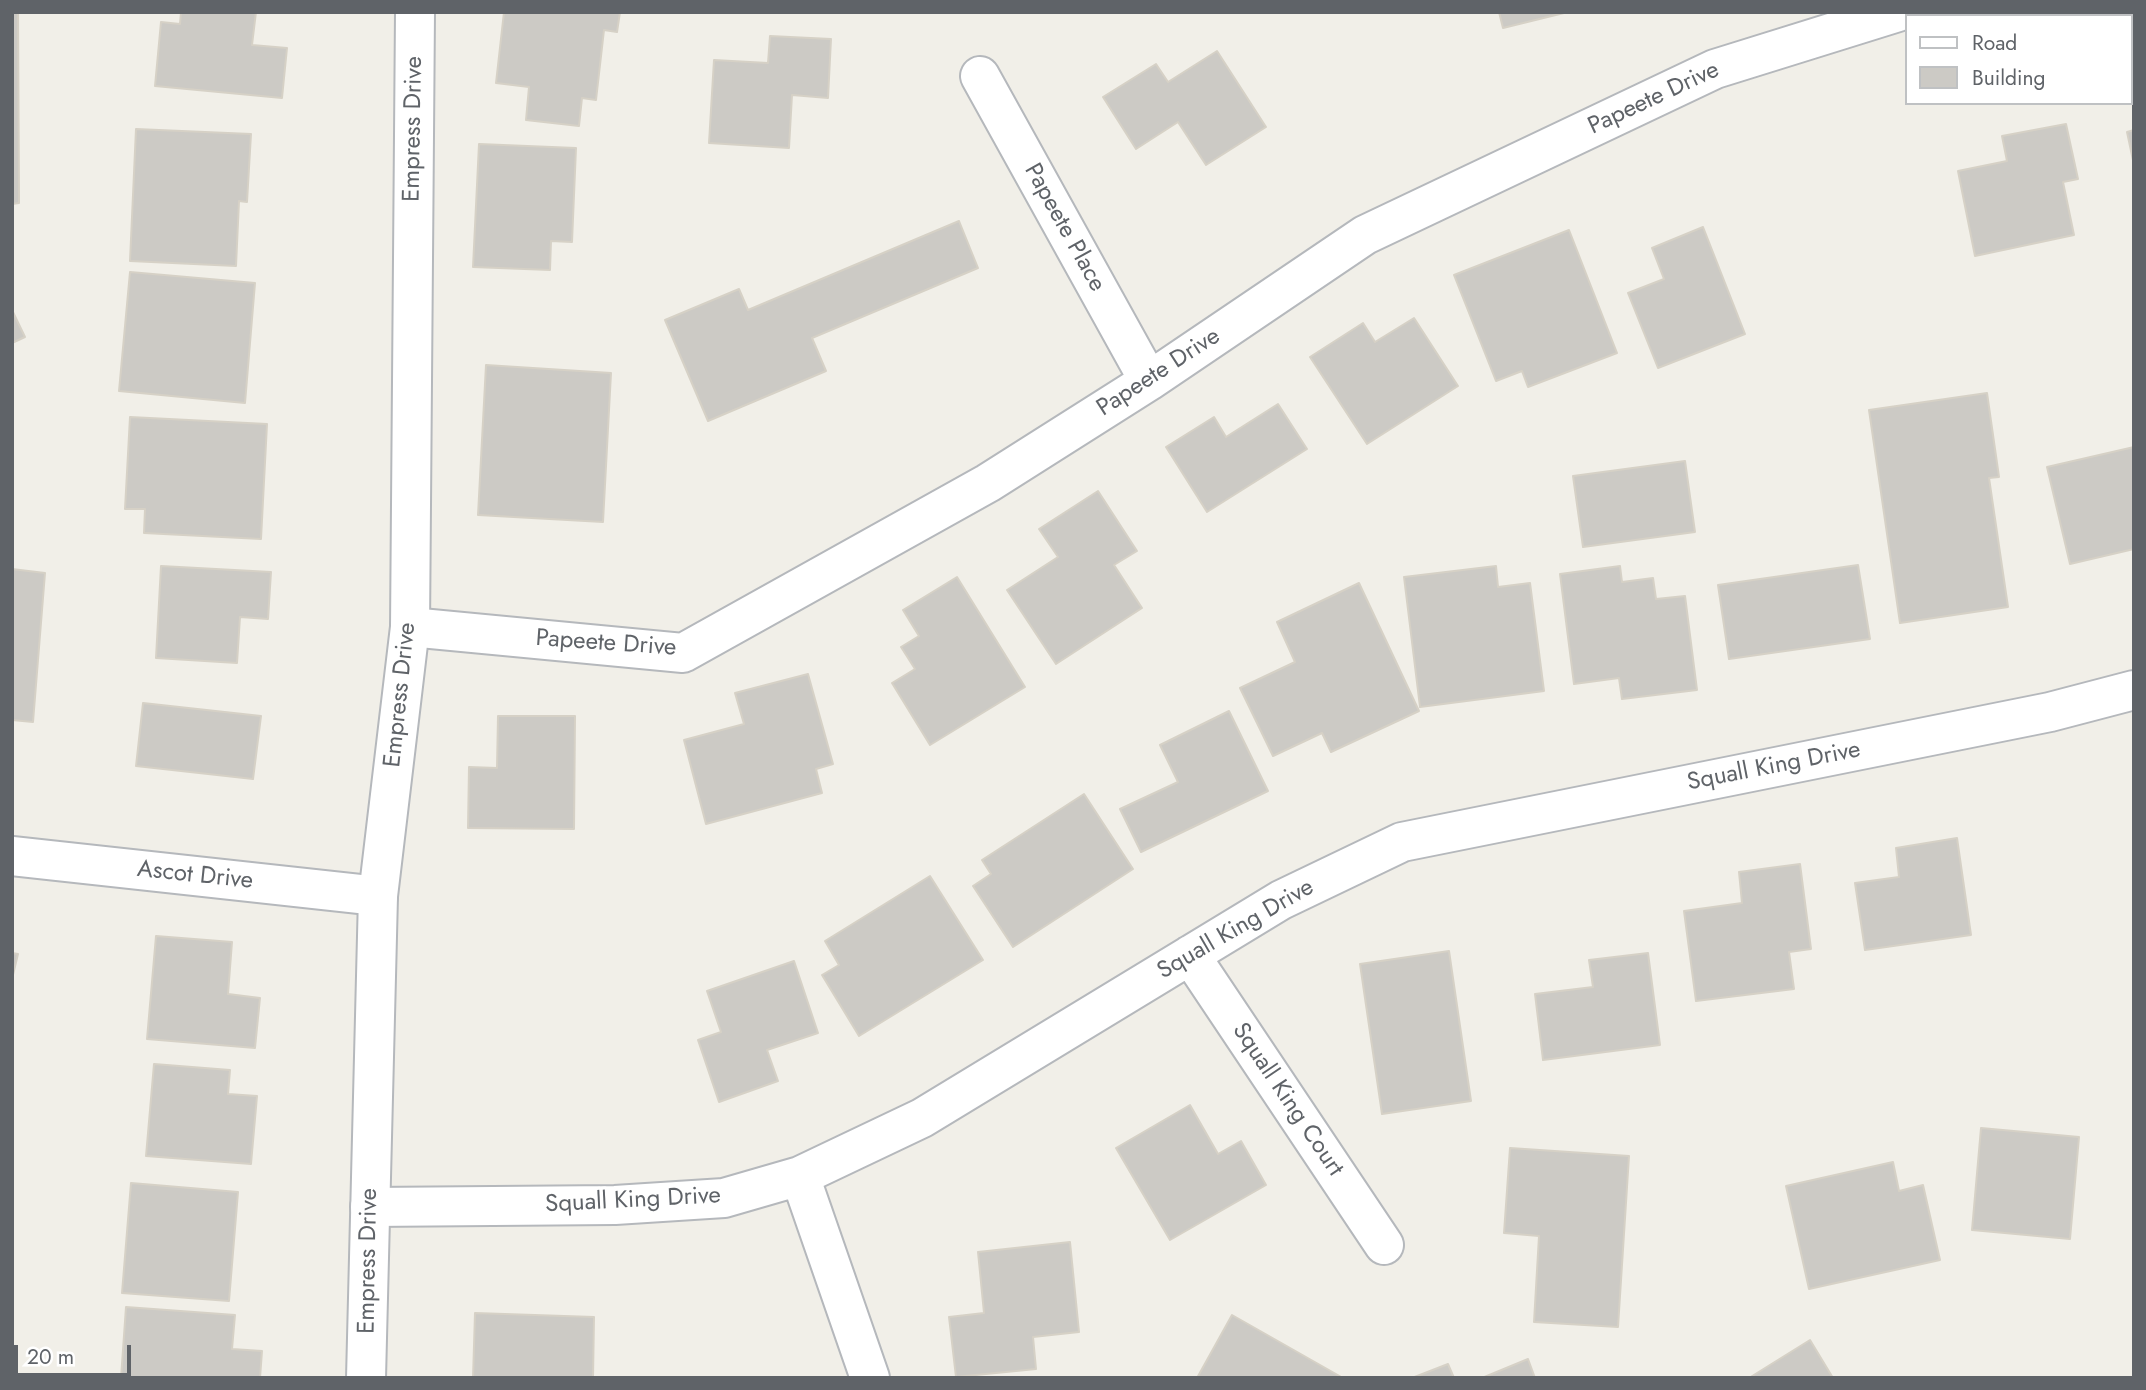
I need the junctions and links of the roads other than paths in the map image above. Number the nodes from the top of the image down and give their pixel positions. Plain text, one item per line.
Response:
1 (415, 12) edge
2 (1898, 12) edge
3 (980, 76) dead end
4 (1149, 380) junction
5 (410, 627) junction
6 (2134, 690) edge
7 (12, 856) edge
8 (378, 896) junction
9 (1190, 955) junction
10 (800, 1176) junction
11 (370, 1207) junction
12 (1384, 1245) dead end
13 (366, 1378) edge
14 (870, 1378) edge

1 - 5 street, Empress Drive
2 - 4 street, Papeete Drive
3 - 4 street, Papeete Place
4 - 5 street, Papeete Drive
5 - 8 street, Empress Drive
6 - 9 street, Squall King Drive
7 - 8 street, Ascot Drive
8 - 11 street, Empress Drive
9 - 10 street, Squall King Drive
9 - 12 street, Squall King Court
10 - 11 street, Squall King Drive
10 - 14 street
11 - 13 street, Empress Drive

